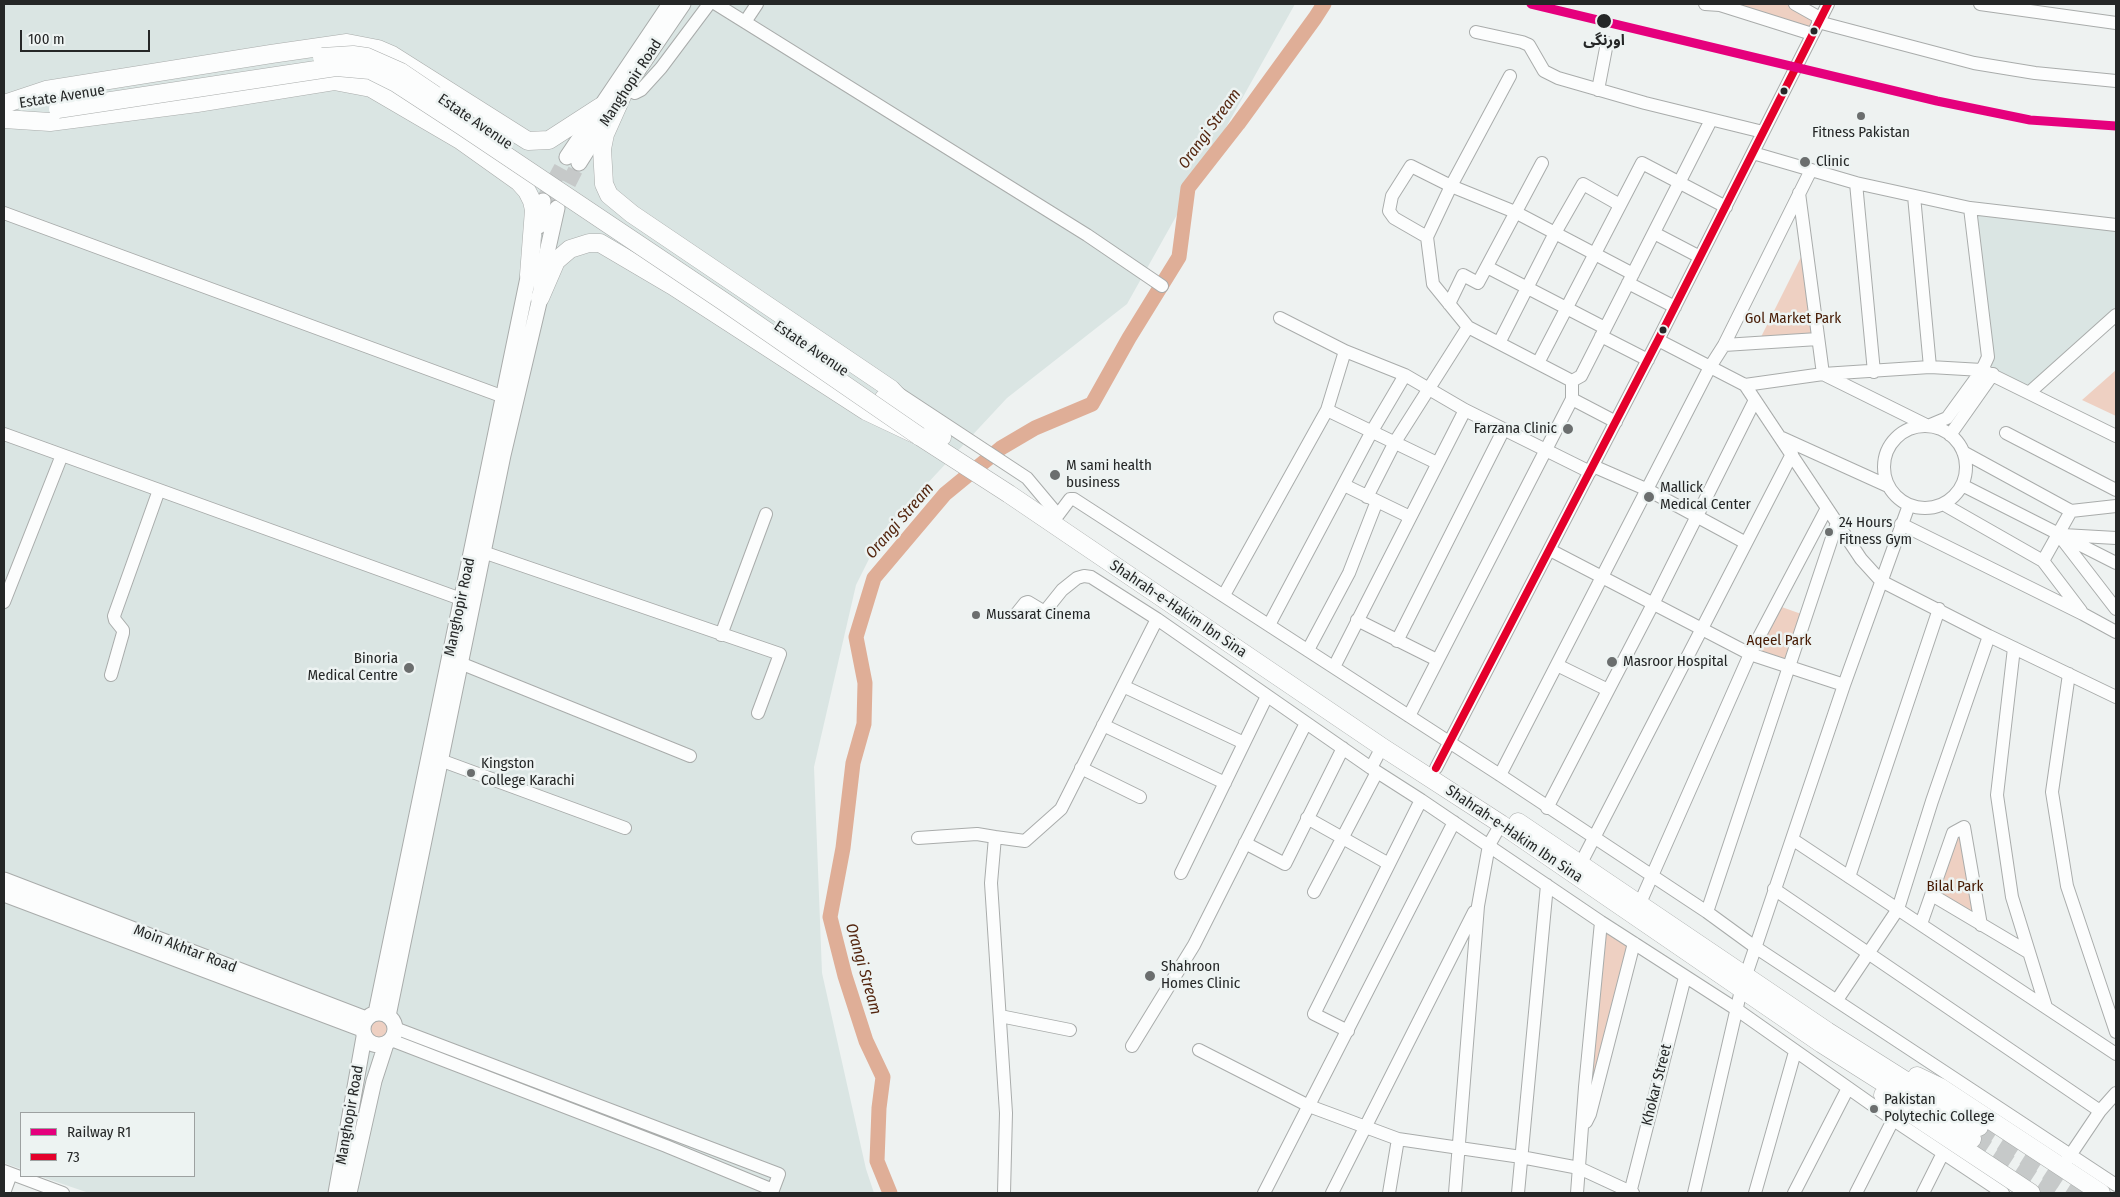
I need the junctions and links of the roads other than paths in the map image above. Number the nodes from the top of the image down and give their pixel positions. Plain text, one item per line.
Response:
1 (670, 4) edge
2 (684, 4) edge
3 (710, 4) edge
4 (716, 4) edge
5 (757, 4) edge
6 (1706, 4) edge
7 (1720, 4) edge
8 (1795, 4) edge
9 (1828, 4) edge
10 (1980, 4) edge
11 (1819, 20) junction
12 (745, 22) junction
13 (2116, 23) edge
14 (1476, 32) dead end
15 (1812, 34) junction
16 (1607, 43) dead end
17 (1510, 76) dead end
18 (2116, 80) edge
19 (434, 82) junction
20 (1598, 90) junction
21 (624, 92) junction
22 (58, 104) junction
23 (4, 105) edge
24 (600, 107) junction
25 (4, 118) edge
26 (1711, 120) junction
27 (1763, 132) junction
28 (460, 140) junction
29 (1753, 153) junction
30 (1542, 163) dead end
31 (1811, 170) junction
32 (1680, 183) junction
33 (1856, 183) junction
34 (1451, 186) junction
35 (1799, 193) junction
36 (1914, 196) junction
37 (1620, 205) junction
38 (1726, 207) junction
39 (1970, 208) junction
40 (1515, 212) junction
41 (4, 213) edge
42 (632, 214) junction
43 (2116, 225) edge
44 (1555, 233) junction
45 (1654, 233) junction
46 (1427, 237) junction
47 (1595, 254) junction
48 (1700, 257) junction
49 (1487, 267) junction
50 (529, 275) junction
51 (1631, 278) junction
52 (674, 286) junction
53 (1162, 286) dead end
54 (1527, 288) junction
55 (540, 298) junction
56 (1449, 304) junction
57 (1675, 307) junction
58 (1567, 308) junction
59 (2116, 315) edge
60 (1280, 318) dead end
61 (1468, 327) junction
62 (1603, 332) junction
63 (1818, 339) junction
64 (1658, 340) junction
65 (1499, 343) junction
66 (1724, 345) junction
67 (1345, 350) junction
68 (1648, 360) junction
69 (1538, 363) junction
70 (1710, 367) junction
71 (1930, 367) junction
72 (1874, 372) junction
73 (1987, 372) junction
74 (1823, 374) junction
75 (1405, 375) junction
76 (1572, 381) junction
77 (1745, 385) junction
78 (1429, 389) junction
79 (2030, 392) junction
80 (888, 393) junction
81 (504, 397) junction
82 (1572, 399) junction
83 (1756, 400) junction
84 (1328, 410) junction
85 (1465, 410) junction
86 (1616, 422) junction
87 (1928, 426) junction
88 (1504, 429) junction
89 (923, 431) junction
90 (1372, 431) junction
91 (2006, 433) dead end
92 (4, 434) edge
93 (1950, 435) junction
94 (2116, 436) edge
95 (1782, 438) junction
96 (1395, 442) junction
97 (1546, 450) junction
98 (1963, 452) junction
99 (1792, 454) junction
100 (62, 455) junction
101 (1437, 463) junction
102 (1592, 469) junction
103 (1344, 485) junction
104 (1888, 486) junction
105 (1962, 486) junction
106 (159, 490) junction
107 (1012, 490) junction
108 (1648, 490) junction
109 (2116, 490) edge
110 (1372, 499) junction
111 (1943, 504) junction
112 (1909, 505) junction
113 (2116, 506) edge
114 (1827, 508) junction
115 (2071, 511) junction
116 (766, 514) dead end
117 (1058, 515) junction
118 (1696, 515) junction
119 (1410, 517) junction
120 (1837, 523) junction
121 (1901, 524) junction
122 (2058, 535) junction
123 (2116, 538) edge
124 (1746, 543) junction
125 (1550, 550) junction
126 (483, 552) junction
127 (2043, 561) junction
128 (2116, 564) edge
129 (1602, 577) junction
130 (1881, 581) junction
131 (1224, 595) junction
132 (461, 599) junction
133 (4, 602) edge
134 (1653, 604) junction
135 (1939, 609) junction
136 (2116, 609) edge
137 (1018, 613) dead end
138 (2083, 614) junction
139 (1157, 619) junction
140 (1357, 620) junction
141 (1270, 625) junction
142 (1703, 629) junction
143 (2116, 632) edge
144 (722, 635) junction
145 (1989, 636) junction
146 (1397, 640) junction
147 (2014, 648) junction
148 (1308, 650) junction
149 (1750, 654) junction
150 (1437, 660) junction
151 (460, 663) junction
152 (1557, 665) junction
153 (1791, 666) junction
154 (1334, 667) junction
155 (2069, 674) junction
156 (111, 675) dead end
157 (1844, 685) junction
158 (1123, 686) junction
159 (1608, 690) junction
160 (1267, 696) junction
161 (2116, 697) edge
162 (758, 713) dead end
163 (1408, 716) junction
164 (1306, 723) junction
165 (1103, 725) junction
166 (1244, 743) junction
167 (1450, 743) junction
168 (1382, 747) junction
169 (1342, 748) junction
170 (690, 756) dead end
171 (440, 760) junction
172 (1081, 768) junction
173 (1436, 768) junction
174 (1374, 770) junction
175 (1500, 776) junction
176 (1225, 783) junction
177 (1140, 797) dead end
178 (1421, 800) junction
179 (1548, 808) junction
180 (1308, 818) junction
181 (1454, 822) junction
182 (1501, 824) junction
183 (625, 828) dead end
184 (995, 837) junction
185 (918, 838) dead end
186 (1342, 838) junction
187 (1594, 839) junction
188 (1792, 839) junction
189 (1245, 843) junction
190 (1488, 845) junction
191 (1581, 863) junction
192 (1389, 864) junction
193 (1181, 873) dead end
194 (1650, 875) junction
195 (1849, 877) junction
196 (4, 880) edge
197 (1546, 885) junction
198 (1774, 889) junction
199 (1314, 892) dead end
200 (4, 894) edge
201 (1932, 895) junction
202 (1640, 903) junction
203 (1478, 906) junction
204 (1898, 909) junction
205 (1707, 912) junction
206 (1601, 922) junction
207 (1921, 924) junction
208 (1981, 926) junction
209 (110, 928) junction
210 (1634, 944) junction
211 (1755, 947) junction
212 (2028, 952) junction
213 (1868, 953) junction
214 (1685, 977) junction
215 (1743, 982) junction
216 (1837, 1000) junction
217 (2046, 1008) junction
218 (1736, 1009) junction
219 (1000, 1016) junction
220 (378, 1028) junction
221 (1070, 1030) dead end
222 (1348, 1031) junction
223 (2116, 1032) edge
224 (1824, 1037) junction
225 (1132, 1046) dead end
226 (1198, 1050) dead end
227 (1795, 1052) junction
228 (2116, 1054) edge
229 (358, 1069) junction
230 (376, 1074) junction
231 (1848, 1088) junction
232 (2116, 1093) edge
233 (1309, 1106) junction
234 (2100, 1111) junction
235 (1893, 1120) junction
236 (1365, 1127) junction
237 (1582, 1128) junction
238 (671, 1133) junction
239 (1975, 1133) tunnel mouth
240 (1398, 1139) junction
241 (666, 1146) junction
242 (1458, 1147) junction
243 (1943, 1153) junction
244 (1521, 1157) junction
245 (2066, 1162) junction
246 (1579, 1168) junction
247 (7, 1172) edge
248 (20, 1177) edge
249 (20, 1177) edge
250 (2116, 1185) edge
251 (1999, 1192) edge
252 (4, 1193) edge
253 (63, 1193) edge
254 (336, 1193) edge
255 (350, 1193) edge
256 (1004, 1193) edge
257 (1264, 1193) edge
258 (1332, 1193) edge
259 (1389, 1193) edge
260 (1455, 1193) edge
261 (1518, 1193) edge
262 (1577, 1193) edge
263 (1631, 1193) edge
264 (1694, 1193) edge
265 (1755, 1193) edge
266 (1794, 1193) edge
267 (1856, 1193) edge
268 (1923, 1193) edge
269 (2031, 1193) edge
270 (2101, 1193) edge

1 - 24 main road, Manghopir Road
2 - 21 main road, Manghopir Road
3 - 21 street
4 - 12 street
5 - 12 street
6 - 7 street
7 - 15 street
8 - 11 street
9 - 11 street
10 - 13 street
11 - 15 street
11 - 18 street
12 - 53 street
14 - 20 street
15 - 27 street
16 - 20 street
17 - 34 street
19 - 23 highway
19 - 24 highway
19 - 28 highway
20 - 26 street
21 - 24 main road, Manghopir Road
21 - 42 highway
22 - 23 highway, Estate Avenue
22 - 25 highway
22 - 80 highway, Estate Avenue, bridge
22 - 89 highway, bridge
25 - 28 highway
26 - 27 street
26 - 32 street
27 - 29 street
28 - 50 highway
29 - 31 street
29 - 38 street
30 - 40 street
31 - 33 street
31 - 35 street
32 - 37 street
32 - 38 street
32 - 45 street
33 - 36 street
33 - 72 street
34 - 40 street
34 - 46 street
34 - 46 street
35 - 63 street
35 - 66 street
36 - 39 street
36 - 71 street
37 - 44 street
37 - 47 street
38 - 48 street
39 - 43 street
39 - 73 street
40 - 44 street
40 - 49 street
41 - 81 street
42 - 52 highway
42 - 80 highway
44 - 47 street
44 - 54 street
45 - 48 street
45 - 51 street
46 - 56 street
47 - 51 street
47 - 58 street
48 - 57 street
49 - 54 street
49 - 56 street
50 - 55 main road, Manghopir Road
50 - 81 main road, Manghopir Road
51 - 57 street
51 - 62 street
52 - 55 highway
52 - 89 highway
54 - 58 street
54 - 65 street
55 - 126 main road
56 - 61 street
57 - 64 street
58 - 62 street
58 - 69 street
59 - 79 street
60 - 67 street
61 - 65 street
61 - 78 street
62 - 68 street
62 - 76 street
63 - 66 street
63 - 74 street
64 - 68 street
64 - 70 street
65 - 69 street
66 - 70 street
67 - 75 street
67 - 84 street
68 - 86 street
69 - 76 street
70 - 77 street
70 - 108 street
71 - 72 street
71 - 73 street
72 - 74 street
73 - 79 street
73 - 87 street
73 - 93 street
74 - 77 street
74 - 87 street
75 - 78 street
75 - 90 street
76 - 82 street
77 - 83 street
78 - 85 street
78 - 96 street
79 - 94 street
80 - 89 highway
80 - 117 street
81 - 132 main road, Manghopir Road
82 - 86 street
82 - 97 street
83 - 95 street
83 - 118 street
84 - 90 street
84 - 131 street
85 - 88 street
85 - 101 street
86 - 102 street
87 - 93 street
87 - 104 street
88 - 97 street
88 - 146 street
89 - 107 highway
90 - 96 street
90 - 103 street
91 - 109 street
92 - 100 street
93 - 98 street
95 - 99 street
95 - 104 street
96 - 101 street
96 - 110 street
97 - 102 street
97 - 150 street
98 - 105 street
98 - 115 street
99 - 114 street
99 - 124 street
100 - 106 street
100 - 133 street
101 - 119 street
102 - 108 street
102 - 125 street
103 - 110 street
103 - 141 street
104 - 112 street
105 - 111 street
105 - 122 street
106 - 132 street
106 - 156 street
107 - 117 highway, Shahrah-e-Hakim Ibn Sina
107 - 168 highway, Shahrah-e-Hakim Ibn Sina
108 - 118 street
108 - 129 street
110 - 119 street
110 - 148 street
111 - 112 street
111 - 127 street
112 - 121 street
113 - 115 street
114 - 120 street
114 - 149 street
115 - 122 street
116 - 144 street
117 - 131 street
117 - 173 highway, Shahrah-e-Hakim Ibn Sina
118 - 124 street
118 - 134 street
119 - 140 street
120 - 130 street
120 - 153 street
121 - 130 street
121 - 138 street
122 - 123 street
122 - 127 street
122 - 128 street
122 - 136 street
124 - 142 street
125 - 129 street
125 - 167 street
126 - 144 street
126 - 151 main road
127 - 138 street
129 - 134 street
129 - 152 street
130 - 135 street
130 - 157 street
131 - 141 street
132 - 220 main road, Manghopir Road
134 - 142 street
134 - 159 street
135 - 145 street
135 - 195 street
137 - 139 street
138 - 143 street
139 - 158 street
139 - 160 street
140 - 146 street
140 - 154 street
141 - 148 street
142 - 149 street
142 - 187 street
144 - 162 street
145 - 147 street
145 - 204 street
146 - 150 street
147 - 155 street
147 - 212 street
148 - 154 street
149 - 153 street
149 - 194 street
150 - 163 street
151 - 170 street
151 - 171 main road
152 - 159 street
152 - 175 street
153 - 157 street
153 - 205 street
154 - 163 street
155 - 161 street
155 - 223 street
157 - 188 street
158 - 165 street
158 - 166 street
159 - 179 street
160 - 164 street
160 - 166 street
163 - 167 street
164 - 169 street
164 - 189 street
165 - 172 street
165 - 176 street
166 - 176 street
167 - 173 street
167 - 175 street
168 - 174 street
168 - 182 highway, Shahrah-e-Hakim Ibn Sina
169 - 174 street
169 - 180 street
171 - 183 street
171 - 220 main road
172 - 177 street
172 - 184 street
173 - 191 highway, Shahrah-e-Hakim Ibn Sina
174 - 178 street
174 - 186 street
175 - 179 street
176 - 193 street
178 - 181 street
178 - 192 street
179 - 187 street
180 - 186 street
180 - 189 street
181 - 190 street
181 - 222 street
182 - 190 street
182 - 215 highway, Shahrah-e-Hakim Ibn Sina
184 - 185 street
184 - 219 street
186 - 192 street
186 - 199 street
187 - 191 street
187 - 194 street
188 - 195 street
188 - 198 street
189 - 225 street
190 - 197 street
190 - 203 street
191 - 202 highway, Shahrah-e-Hakim Ibn Sina
192 - 222 street
194 - 202 street
194 - 205 street
195 - 204 street
196 - 209 main road, Moin Akhtar Road
197 - 206 street
197 - 244 street
198 - 211 street
198 - 213 street
200 - 209 main road, Moin Akhtar Road
201 - 207 street
201 - 208 street
201 - 208 street
202 - 215 highway, Shahrah-e-Hakim Ibn Sina
203 - 236 street
203 - 242 street
204 - 207 street
204 - 213 street
205 - 211 street
206 - 210 street
206 - 237 street
207 - 217 street
208 - 212 street
209 - 220 main road, Moin Akhtar Road
210 - 214 street
210 - 237 street
211 - 215 street
211 - 216 street
212 - 217 street
213 - 216 street
213 - 234 street
214 - 218 street
214 - 263 street, Khokar Street
215 - 218 street
215 - 224 highway, Shahrah-e-Hakim Ibn Sina
216 - 245 street
217 - 228 street
218 - 227 street
218 - 264 street
219 - 221 street
219 - 256 street
220 - 229 main road, Manghopir Road
220 - 230 main road, Manghopir Road
220 - 238 street
220 - 241 street
222 - 233 street
224 - 239 highway, Shahrah-e-Hakim Ibn Sina
224 - 245 highway
224 - 269 highway
226 - 233 street
227 - 231 street
227 - 265 street
229 - 230 main road
229 - 254 main road, Manghopir Road
230 - 255 main road, Manghopir Road
231 - 235 street
231 - 266 street
232 - 234 street
233 - 236 street
233 - 257 street
234 - 245 street
235 - 243 street
235 - 267 street
236 - 240 street
236 - 258 street
237 - 246 street
238 - 241 street
238 - 241 street
240 - 242 street
240 - 259 street
242 - 244 street
242 - 260 street
243 - 251 street
243 - 268 street
244 - 246 street
244 - 261 street
245 - 250 street
245 - 270 highway
246 - 262 street
246 - 263 street
247 - 248 street
247 - 252 street
249 - 253 street

